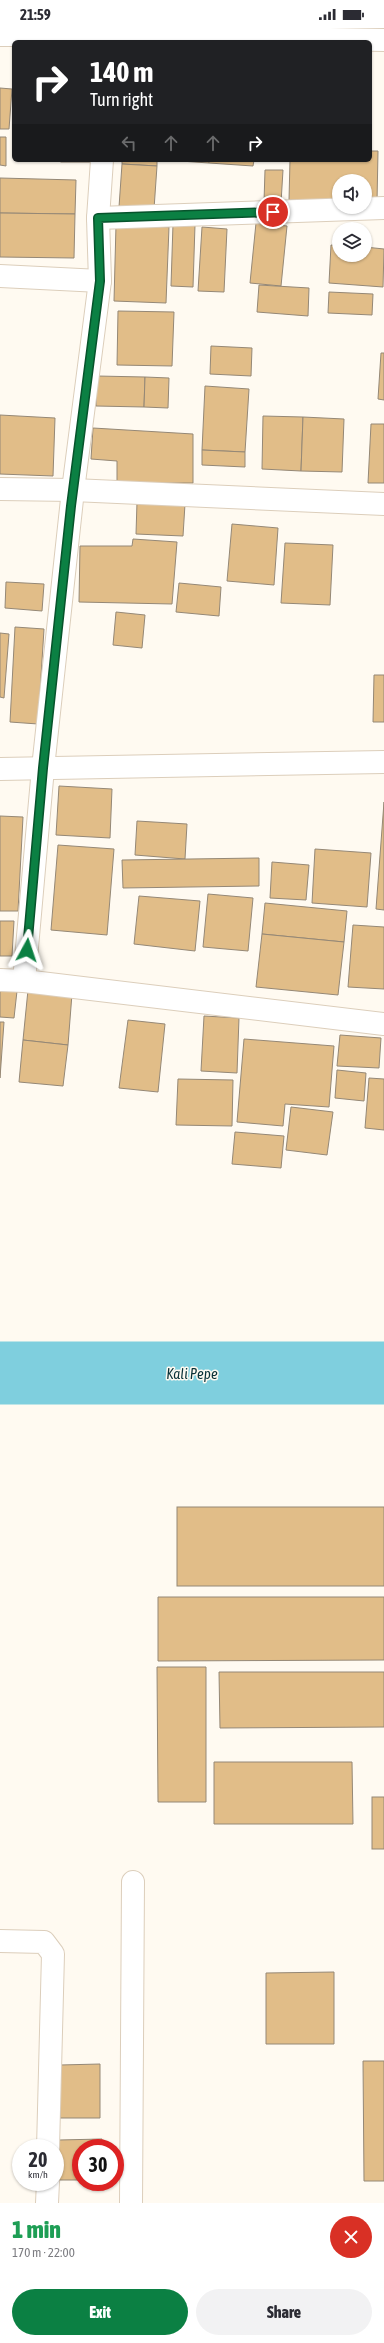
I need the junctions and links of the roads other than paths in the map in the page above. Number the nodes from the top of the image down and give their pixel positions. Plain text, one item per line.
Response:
1 (79, 31) edge
2 (332, 33) edge
3 (0, 35) edge
4 (110, 38) edge
5 (384, 40) edge
6 (102, 162) edge
7 (384, 208) edge
8 (98, 218) junction
9 (0, 276) edge
10 (100, 281) junction
11 (0, 489) edge
12 (73, 490) junction
13 (384, 504) edge
14 (384, 762) edge
15 (43, 768) junction
16 (0, 769) edge
17 (0, 980) edge
18 (24, 981) junction
19 (384, 1024) edge
20 (133, 1882) dead end
21 (0, 1941) edge
22 (48, 2139) edge
23 (48, 2191) edge
24 (47, 2203) edge
25 (131, 2203) edge

1 - 3 street
1 - 4 street
2 - 4 street
2 - 5 street
6 - 8 street
7 - 8 street
8 - 10 street
9 - 10 street
10 - 12 street
11 - 12 street
12 - 13 street
12 - 15 street
14 - 15 street
15 - 16 street
15 - 18 street
17 - 18 street
18 - 19 street
20 - 25 street
21 - 22 street
23 - 24 street

